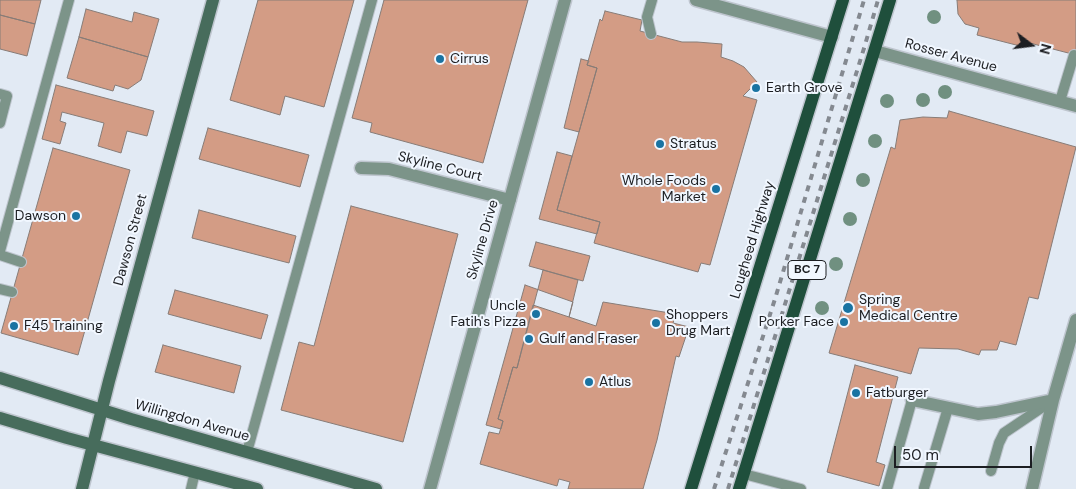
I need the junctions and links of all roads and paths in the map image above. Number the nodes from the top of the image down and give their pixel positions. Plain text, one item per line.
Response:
1 (69, 0) edge
2 (213, 0) edge
3 (372, 0) edge
4 (566, 0) edge
5 (652, 0) edge
6 (696, 0) edge
7 (843, 0) edge
8 (890, 0) edge
9 (650, 34) dead end
10 (832, 37) junction
11 (875, 51) junction
12 (1074, 55) dead end
13 (0, 94) edge
14 (1060, 101) junction
15 (1076, 106) edge
16 (0, 123) edge
17 (361, 168) dead end
18 (510, 200) junction
19 (0, 251) edge
20 (0, 255) edge
21 (21, 262) dead end
22 (0, 289) edge
23 (12, 292) dead end
24 (1076, 320) edge
25 (0, 378) edge
26 (912, 400) joint
27 (1053, 400) junction
28 (948, 408) junction
29 (102, 410) junction
30 (0, 418) edge
31 (94, 445) junction
32 (246, 452) junction
33 (991, 471) dead end
34 (195, 472) junction
35 (744, 474) junction
36 (236, 486) edge
37 (924, 488) dead end
38 (82, 489) edge
39 (191, 489) edge
40 (257, 489) edge
41 (376, 489) edge
42 (430, 489) edge
43 (691, 489) edge
44 (739, 489) edge
45 (801, 489) edge
46 (887, 489) edge
47 (1032, 489) edge

1 - 19 lane
2 - 29 main road, Dawson Street
3 - 32 lane
4 - 18 street, Skyline Drive
5 - 9 lane
6 - 10 street
7 - 10 main road, Lougheed Highway
8 - 11 main road, BC 7
10 - 43 main road, Lougheed Highway
11 - 14 street, Rosser Avenue
11 - 35 main road, BC 7
12 - 14 lane
13 - 16 lane
14 - 15 street, Rosser Avenue
17 - 18 street, Skyline Court
18 - 42 street, Skyline Drive
20 - 21 lane
22 - 23 lane
24 - 27 street
25 - 29 main road, Willingdon Avenue
26 - 28 street
26 - 46 lane
27 - 28 street
27 - 33 lane
27 - 47 street
28 - 37 lane
29 - 31 main road, Dawson Street
29 - 32 main road, Willingdon Avenue
30 - 31 main road
31 - 34 main road
31 - 38 main road, Dawson Street
32 - 41 main road, Willingdon Avenue
34 - 36 main road
34 - 39 lane
35 - 44 main road, BC 7
35 - 45 lane
36 - 40 main road

